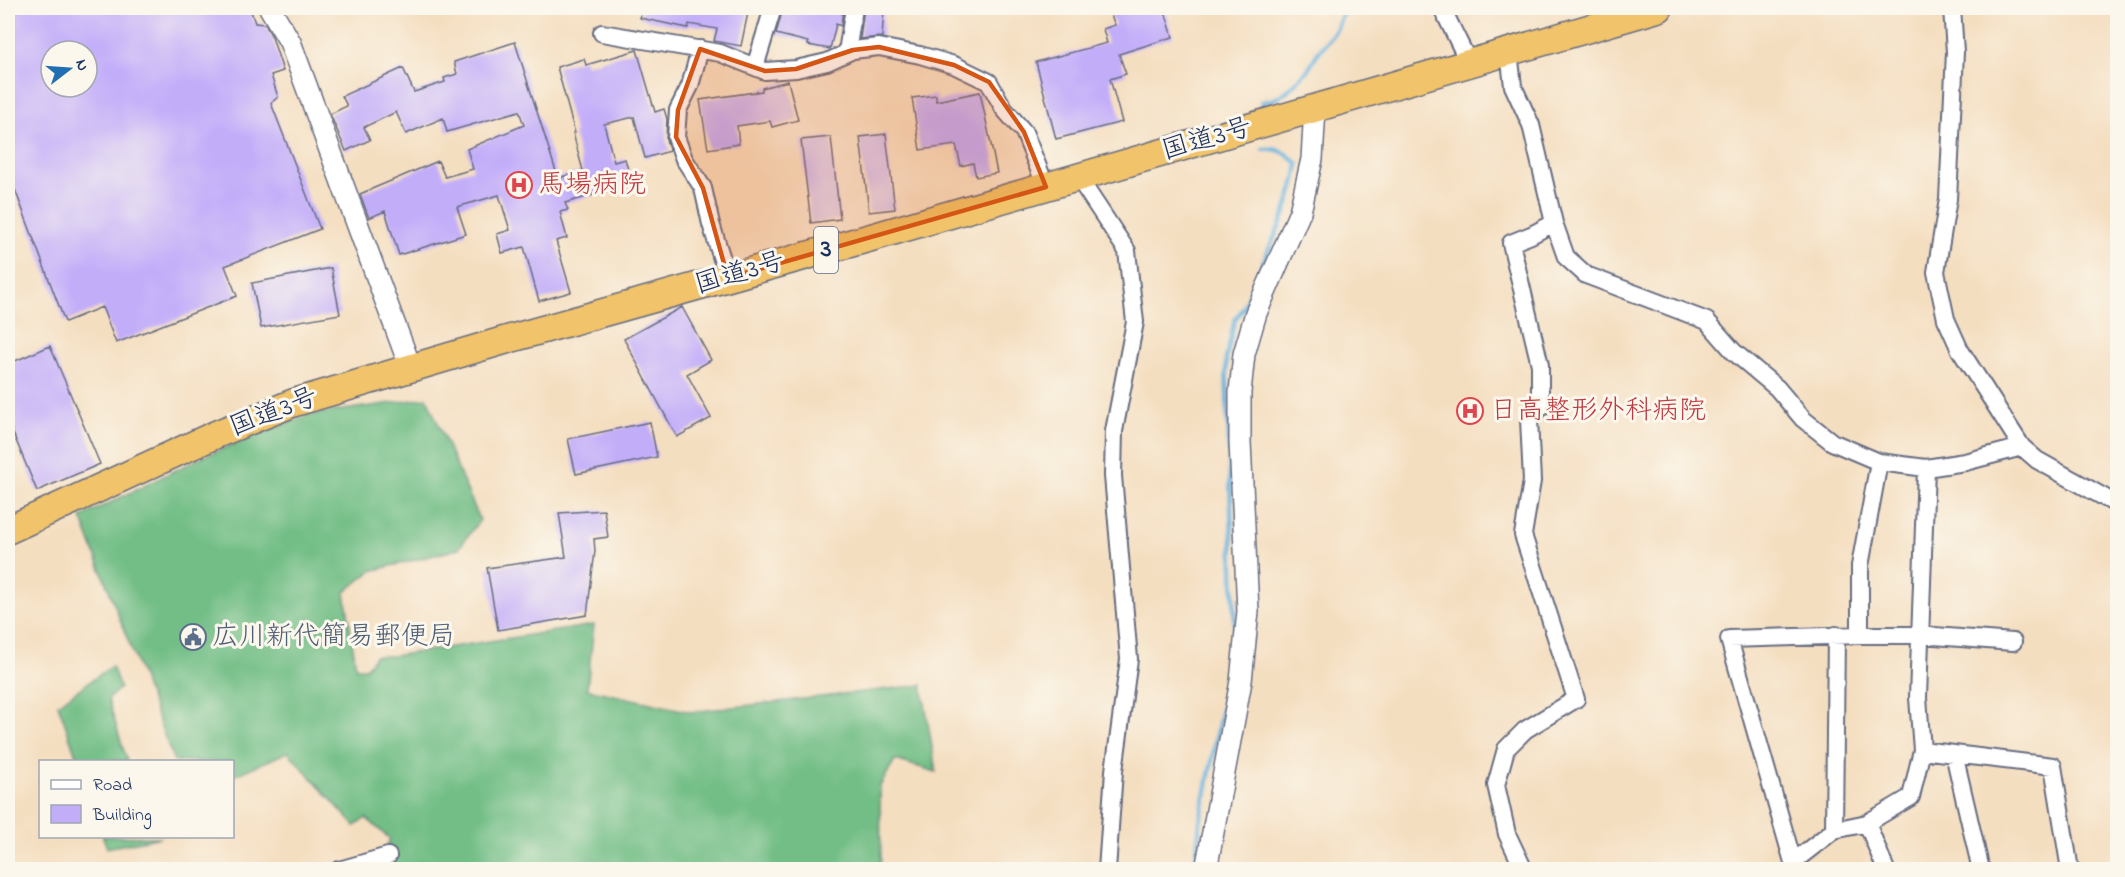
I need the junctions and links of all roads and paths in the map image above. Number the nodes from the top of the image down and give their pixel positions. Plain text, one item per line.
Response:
1 (270, 8) edge
2 (773, 8) edge
3 (854, 8) edge
4 (1442, 8) edge
5 (1659, 8) edge
6 (1952, 8) edge
7 (602, 33) dead end
8 (700, 50) junction
9 (847, 52) junction
10 (1509, 52) junction
11 (1469, 63) junction
12 (755, 67) junction
13 (1315, 108) junction
14 (1078, 177) junction
15 (1046, 187) junction
16 (1554, 223) junction
17 (728, 278) junction
18 (411, 369) junction
19 (2022, 447) junction
20 (1879, 462) junction
21 (1926, 468) junction
22 (2118, 505) edge
23 (8, 530) edge
24 (1836, 635) junction
25 (1860, 635) junction
26 (1921, 635) junction
27 (2013, 642) dead end
28 (1922, 750) junction
29 (1954, 754) junction
30 (1867, 823) junction
31 (1834, 830) junction
32 (388, 855) dead end
33 (339, 870) edge
34 (1107, 870) edge
35 (1206, 870) edge
36 (1524, 870) edge
37 (1886, 870) edge
38 (1981, 870) edge
39 (2070, 870) edge

1 - 18 street
2 - 12 street
3 - 9 street
4 - 11 street
5 - 10 highway, 国道3号 / 3
6 - 19 street
7 - 8 street
8 - 12 street
8 - 17 street
9 - 12 street
9 - 15 street
10 - 11 highway, 国道3号 / 3
10 - 16 street
11 - 13 highway, 国道3号 / 3
13 - 14 highway, 国道3号 / 3
13 - 35 street
14 - 15 highway, 国道3号 / 3
14 - 34 street
15 - 17 highway, 国道3号 / 3
16 - 20 street
16 - 36 street
17 - 18 highway, 国道3号 / 3
18 - 23 highway, 国道3号 / 3
19 - 21 street
19 - 22 street
20 - 21 street
20 - 25 street
21 - 26 street
24 - 25 street
24 - 31 street
24 - 31 street
25 - 26 street
26 - 27 street
26 - 28 street
28 - 29 street
28 - 30 street
29 - 38 street
29 - 39 street
30 - 31 street
30 - 37 street
32 - 33 street

